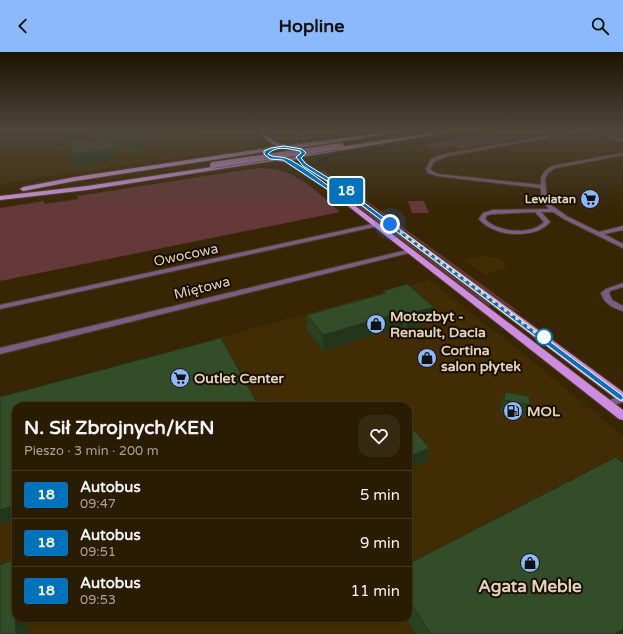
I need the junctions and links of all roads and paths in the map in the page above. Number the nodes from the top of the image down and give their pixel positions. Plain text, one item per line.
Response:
1 (210, 158) edge
2 (251, 158) edge
3 (288, 158) edge
4 (300, 158) edge
5 (438, 158) edge
6 (601, 158) edge
7 (277, 159) joint
8 (284, 159) junction
9 (543, 187) junction
10 (336, 189) junction
11 (0, 193) edge
12 (17, 193) junction
13 (0, 198) edge
14 (553, 210) junction
15 (537, 211) junction
16 (377, 225) junction
17 (623, 228) edge
18 (598, 234) junction
19 (623, 246) edge
20 (411, 251) junction
21 (623, 285) edge
22 (0, 307) edge
23 (623, 310) edge
24 (557, 347) junction
25 (0, 351) edge
26 (539, 352) junction
27 (623, 398) edge
28 (608, 404) junction
29 (623, 416) edge

1 - 12 highway
2 - 12 highway, bridge
3 - 8 main road
4 - 10 main road
5 - 9 street
6 - 9 street
7 - 8 main road
7 - 12 highway
8 - 10 main road
9 - 14 street
10 - 16 main road
10 - 24 main road
11 - 12 highway
12 - 13 highway
14 - 15 street
14 - 18 street
15 - 15 street
16 - 20 main road
16 - 22 street, Owocowa
17 - 18 street
18 - 19 street
20 - 25 street, Miętowa
20 - 26 main road
21 - 23 street
24 - 26 main road
24 - 27 main road
26 - 28 main road
27 - 28 street
28 - 29 main road

